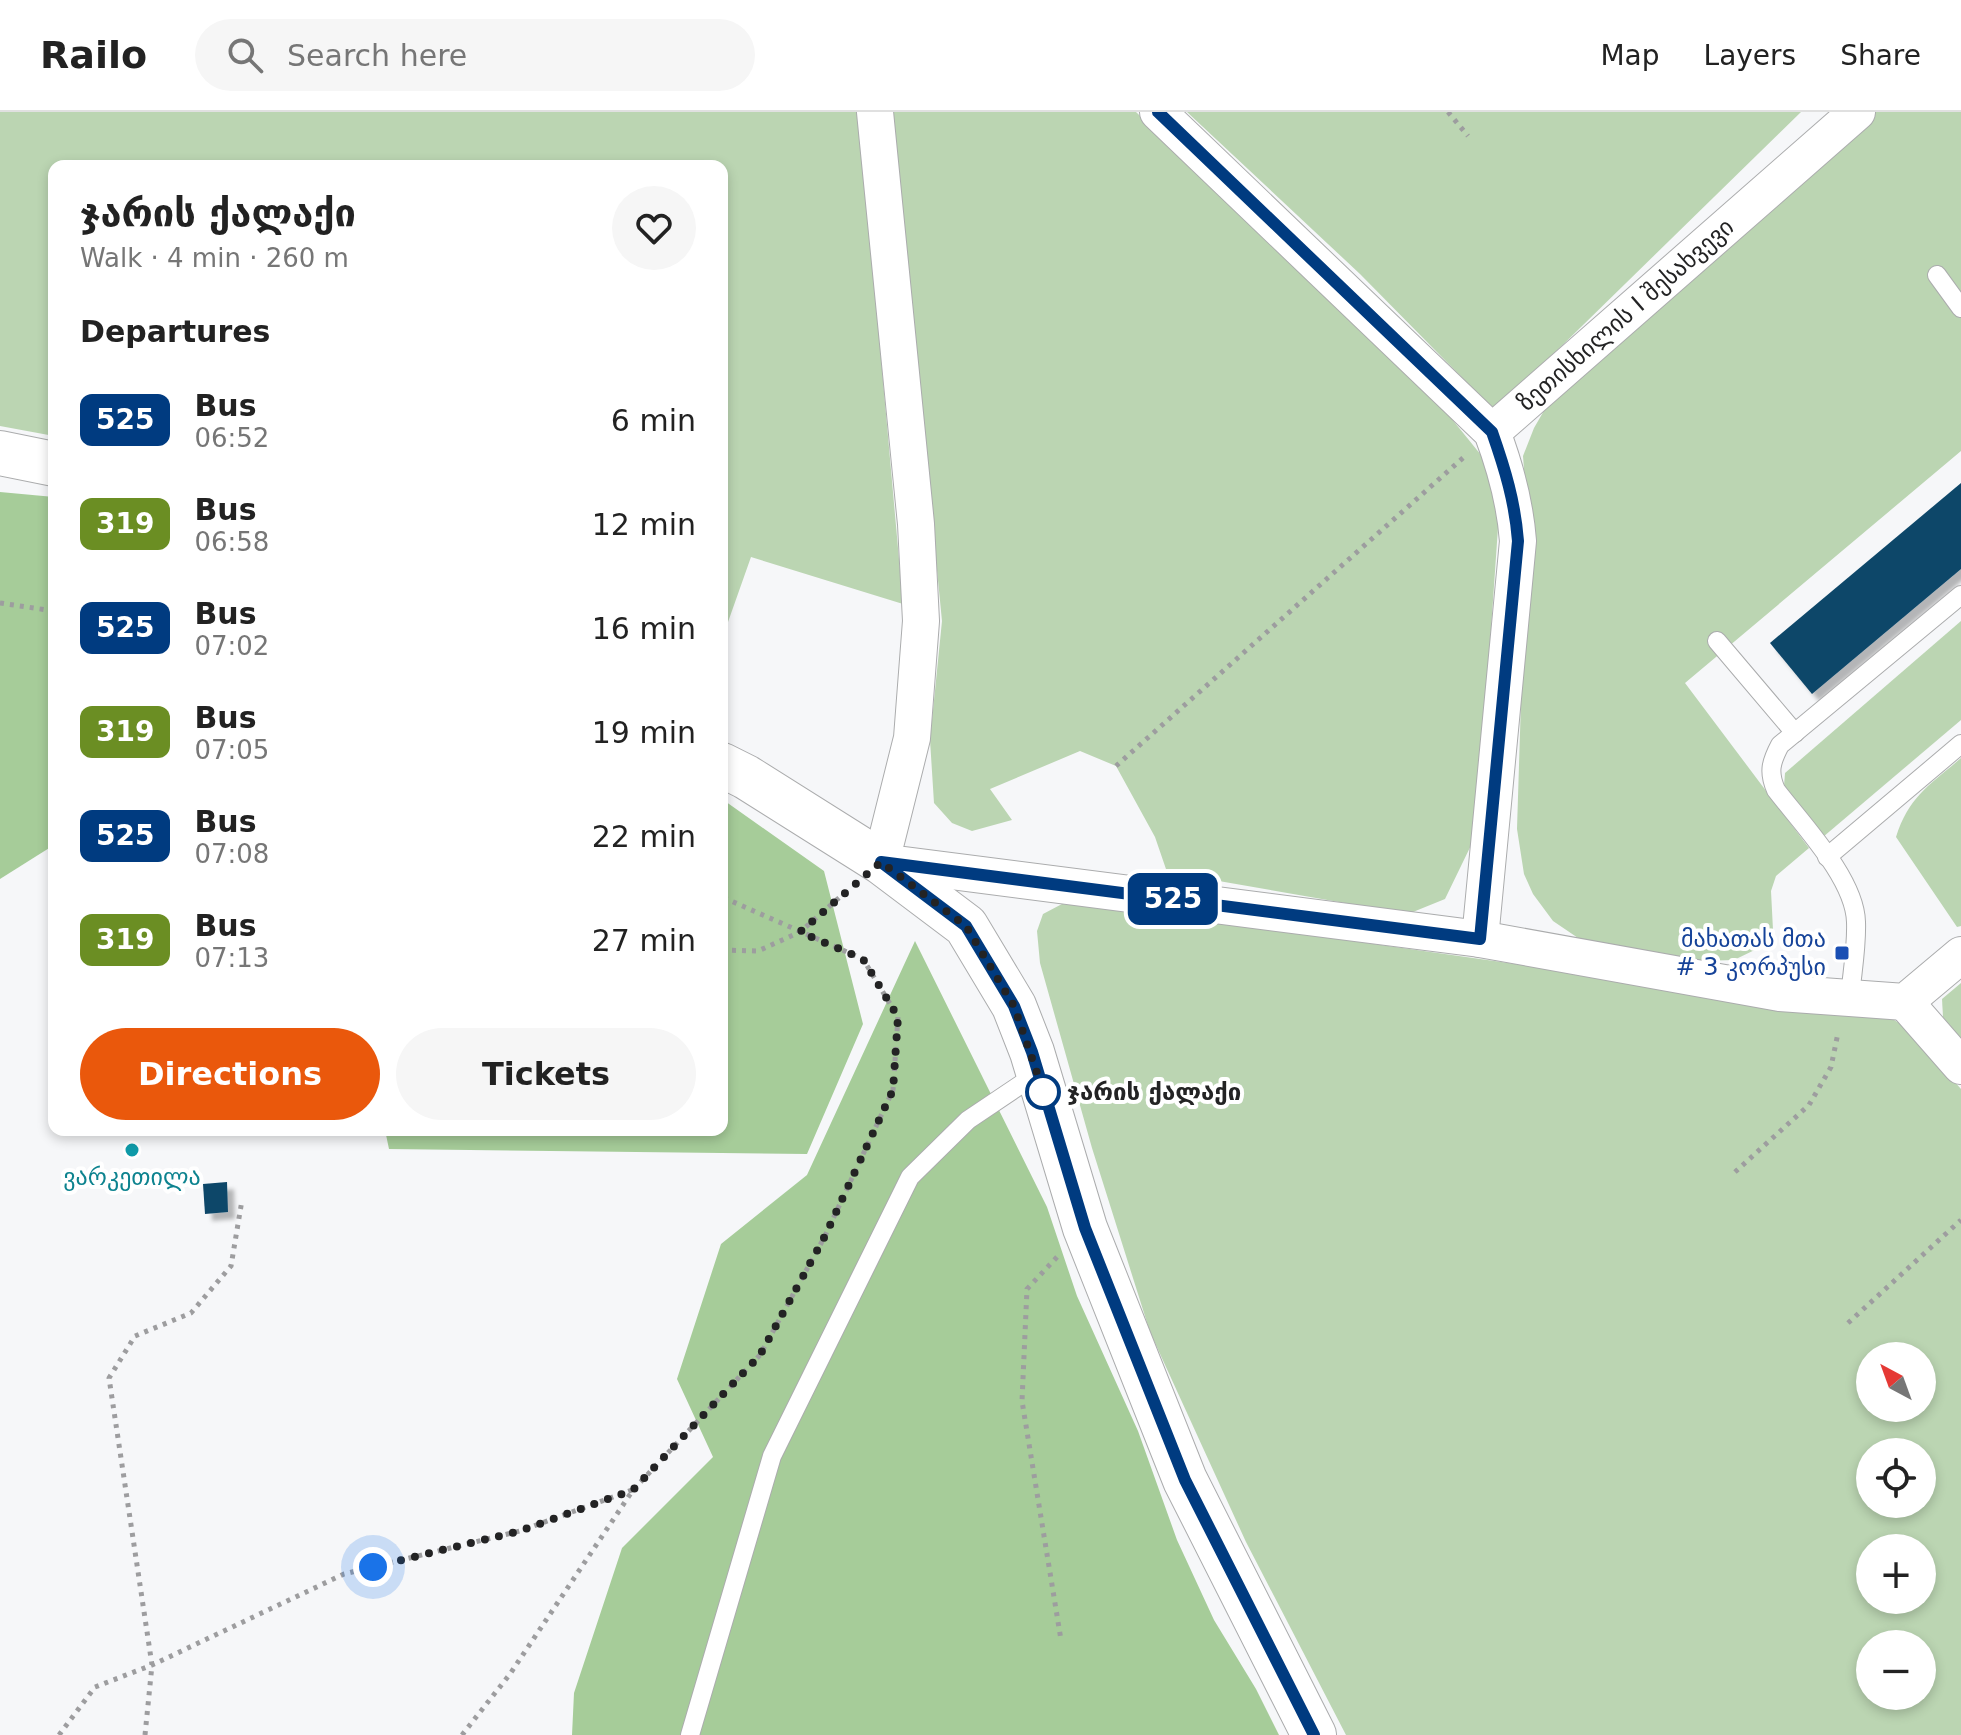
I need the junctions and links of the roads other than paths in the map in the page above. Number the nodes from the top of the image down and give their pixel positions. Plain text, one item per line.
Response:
1 (875, 112) edge
2 (1158, 112) edge
3 (1857, 112) edge
4 (1937, 275) dead end
5 (1961, 308) edge
6 (1492, 432) junction
7 (0, 453) edge
8 (48, 463) edge
9 (1961, 595) edge
10 (1717, 641) dead end
11 (1795, 733) junction
12 (1961, 744) edge
13 (728, 768) edge
14 (1827, 857) junction
15 (881, 862) junction
16 (1480, 939) junction
17 (1961, 955) edge
18 (1843, 997) junction
19 (1905, 1002) junction
20 (1961, 1066) edge
21 (1038, 1073) junction
22 (690, 1735) edge
23 (1314, 1735) edge

1 - 15 street
2 - 6 street
3 - 6 street, ზეთისხილის I შესახვევი
4 - 5 lane
6 - 16 street
7 - 8 main road
9 - 11 lane
10 - 11 lane
11 - 14 lane
12 - 14 lane
13 - 15 main road
14 - 18 lane
15 - 16 street
15 - 21 main road
16 - 18 street
17 - 19 street
18 - 19 street
19 - 20 street
21 - 22 lane
21 - 23 main road

